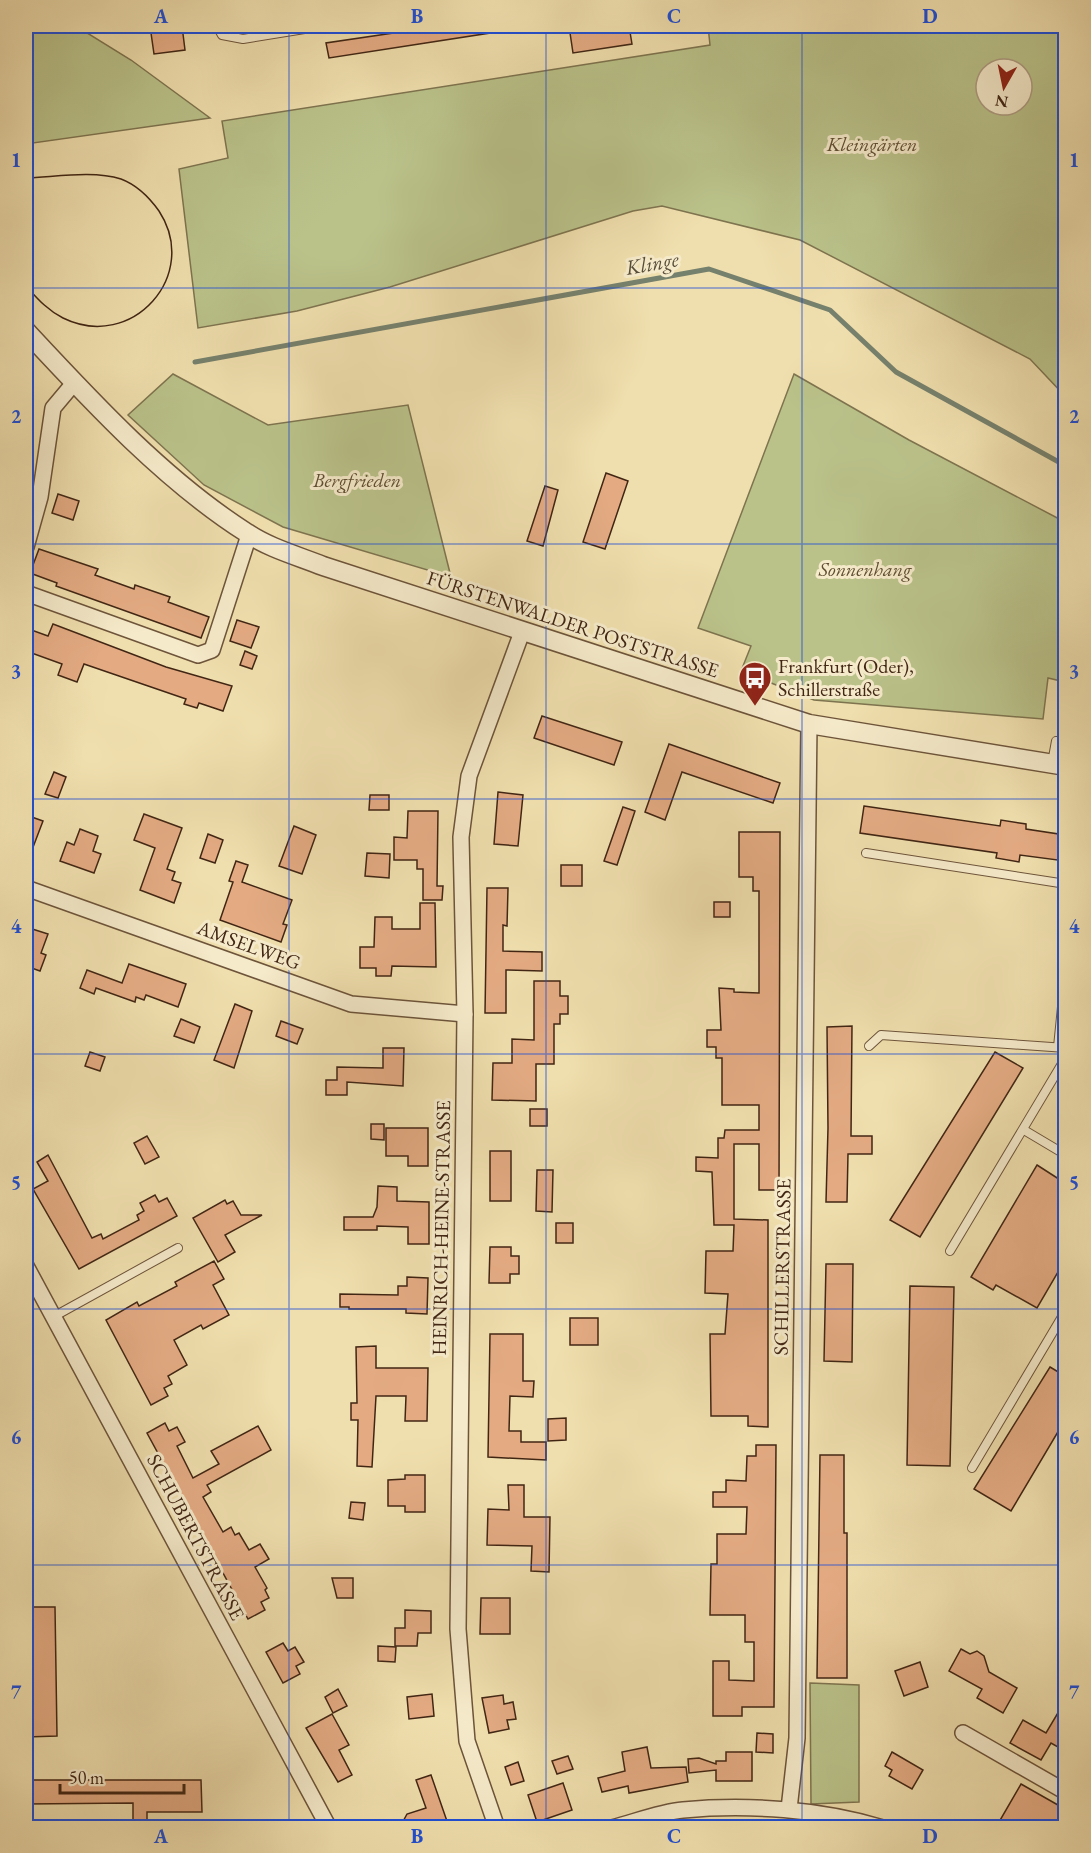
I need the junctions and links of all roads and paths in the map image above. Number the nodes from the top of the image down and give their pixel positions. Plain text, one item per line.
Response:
1 (217, 26) edge
2 (323, 26) edge
3 (26, 331) edge
4 (74, 383) junction
5 (29, 523) edge
6 (249, 535) junction
7 (26, 547) edge
8 (26, 593) edge
9 (522, 632) junction
10 (809, 724) junction
11 (1056, 741) dead end
12 (1059, 765) edge
13 (866, 853) dead end
14 (1065, 884) edge
15 (26, 888) edge
16 (1065, 966) edge
17 (465, 1014) junction
18 (869, 1046) dead end
19 (1062, 1048) edge
20 (1065, 1057) edge
21 (1024, 1130) junction
22 (1065, 1155) edge
23 (178, 1248) dead end
24 (950, 1251) dead end
25 (26, 1266) edge
26 (1065, 1310) edge
27 (53, 1317) junction
28 (972, 1468) dead end
29 (963, 1733) dead end
30 (1065, 1792) edge
31 (789, 1809) junction
32 (329, 1827) edge
33 (497, 1827) edge
34 (612, 1827) edge
35 (883, 1827) edge

1 - 2 lane
3 - 4 street, FÜRSTENWALDER POSTSTRASSE
4 - 5 street
4 - 6 street, FÜRSTENWALDER POSTSTRASSE
5 - 7 street
6 - 8 street
6 - 9 street, FÜRSTENWALDER POSTSTRASSE
9 - 10 street, FÜRSTENWALDER POSTSTRASSE
9 - 17 street, HEINRICH-HEINE-STRASSE
10 - 12 street, FÜRSTENWALDER POSTSTRASSE
10 - 31 street, SCHILLERSTRASSE
11 - 12 lane
13 - 14 lane
15 - 17 street, AMSELWEG
16 - 19 lane
17 - 33 street, HEINRICH-HEINE-STRASSE
18 - 19 lane
20 - 21 lane
21 - 22 lane
21 - 24 lane
23 - 27 lane
25 - 27 street, SCHUBERTSTRASSE
26 - 28 lane
27 - 32 street, SCHUBERTSTRASSE
29 - 30 street
31 - 34 street
31 - 35 street

